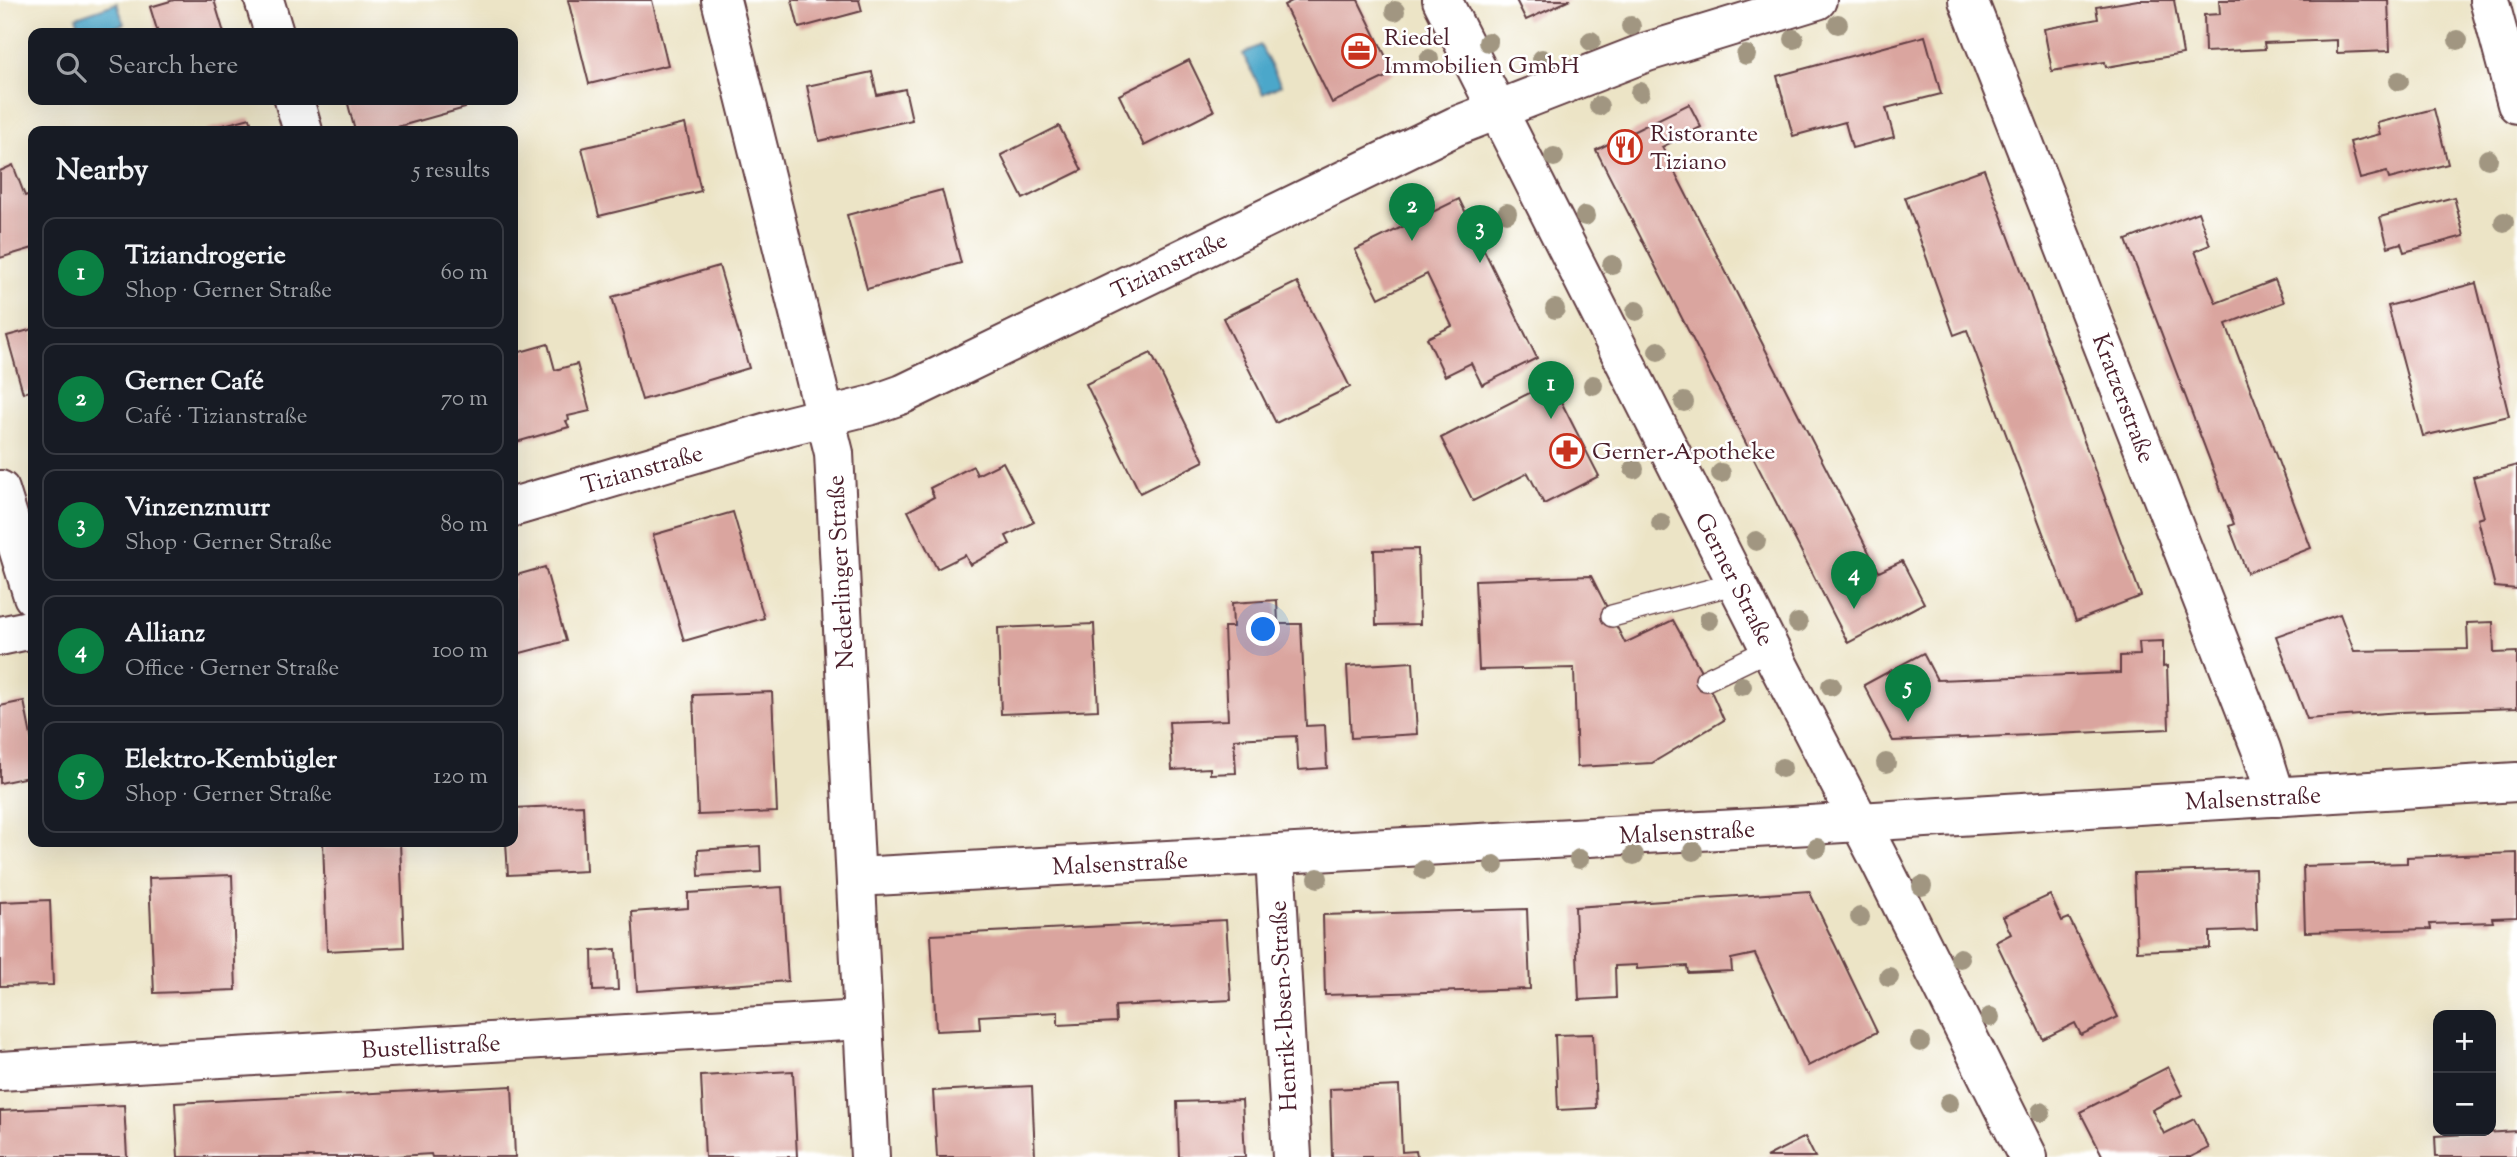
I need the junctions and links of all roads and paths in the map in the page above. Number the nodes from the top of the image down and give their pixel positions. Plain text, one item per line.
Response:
1 (264, 0) edge
2 (721, 0) edge
3 (1442, 0) edge
4 (1817, 0) edge
5 (1968, 0) edge
6 (2489, 0) edge
7 (272, 28) edge
8 (2517, 104) edge
9 (295, 105) edge
10 (1498, 109) junction
11 (302, 126) edge
12 (827, 416) junction
13 (0, 490) edge
14 (518, 506) edge
15 (28, 580) edge
16 (1737, 583) junction
17 (1612, 616) dead end
18 (28, 630) edge
19 (0, 636) edge
20 (1770, 649) junction
21 (1706, 680) dead end
22 (2517, 782) edge
23 (2276, 797) junction
24 (1860, 822) junction
25 (1275, 856) junction
26 (856, 877) junction
27 (862, 1020) junction
28 (0, 1071) edge
29 (870, 1157) edge
30 (1292, 1157) edge
31 (2028, 1157) edge

1 - 7 street
2 - 12 street, Nederlinger Straße
3 - 10 street, Gerner Straße
4 - 10 street, Tizianstraße
5 - 23 street, Kratzerstraße
6 - 8 street
9 - 11 street
10 - 12 street, Tizianstraße
10 - 16 street, Gerner Straße
12 - 14 street, Tizianstraße
12 - 26 street, Nederlinger Straße
13 - 15 street
16 - 17 lane
16 - 20 street, Gerner Straße
18 - 19 street
20 - 21 lane
20 - 24 street, Gerner Straße
22 - 23 street, Malsenstraße
23 - 24 street, Malsenstraße
24 - 25 street, Malsenstraße
24 - 31 street, Gerner Straße
25 - 26 street, Malsenstraße
25 - 30 street, Henrik-Ibsen-Straße
26 - 27 street, Nederlinger Straße
27 - 28 street, Bustellistraße
27 - 29 street, Nederlinger Straße

